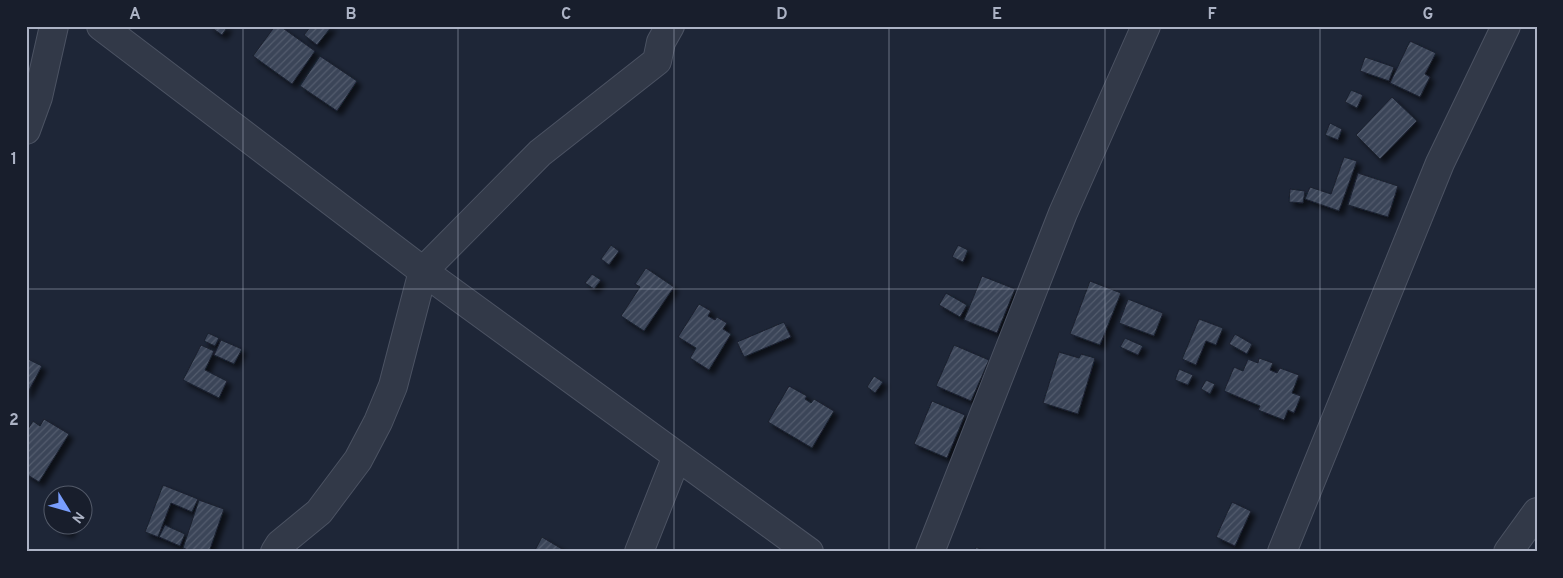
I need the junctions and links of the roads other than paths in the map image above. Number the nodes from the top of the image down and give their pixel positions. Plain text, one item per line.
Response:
1 (54, 26) edge
2 (101, 26) edge
3 (670, 26) edge
4 (1146, 26) edge
5 (1506, 26) edge
6 (26, 130) edge
7 (423, 270) junction
8 (677, 456) junction
9 (1537, 512) edge
10 (275, 552) edge
11 (639, 552) edge
12 (809, 552) edge
13 (930, 552) edge
14 (1282, 552) edge
15 (1508, 552) edge

1 - 6 street
2 - 7 street
3 - 7 street
4 - 13 street
5 - 14 street
7 - 8 street
7 - 10 street
8 - 11 street
8 - 12 street
9 - 15 street

